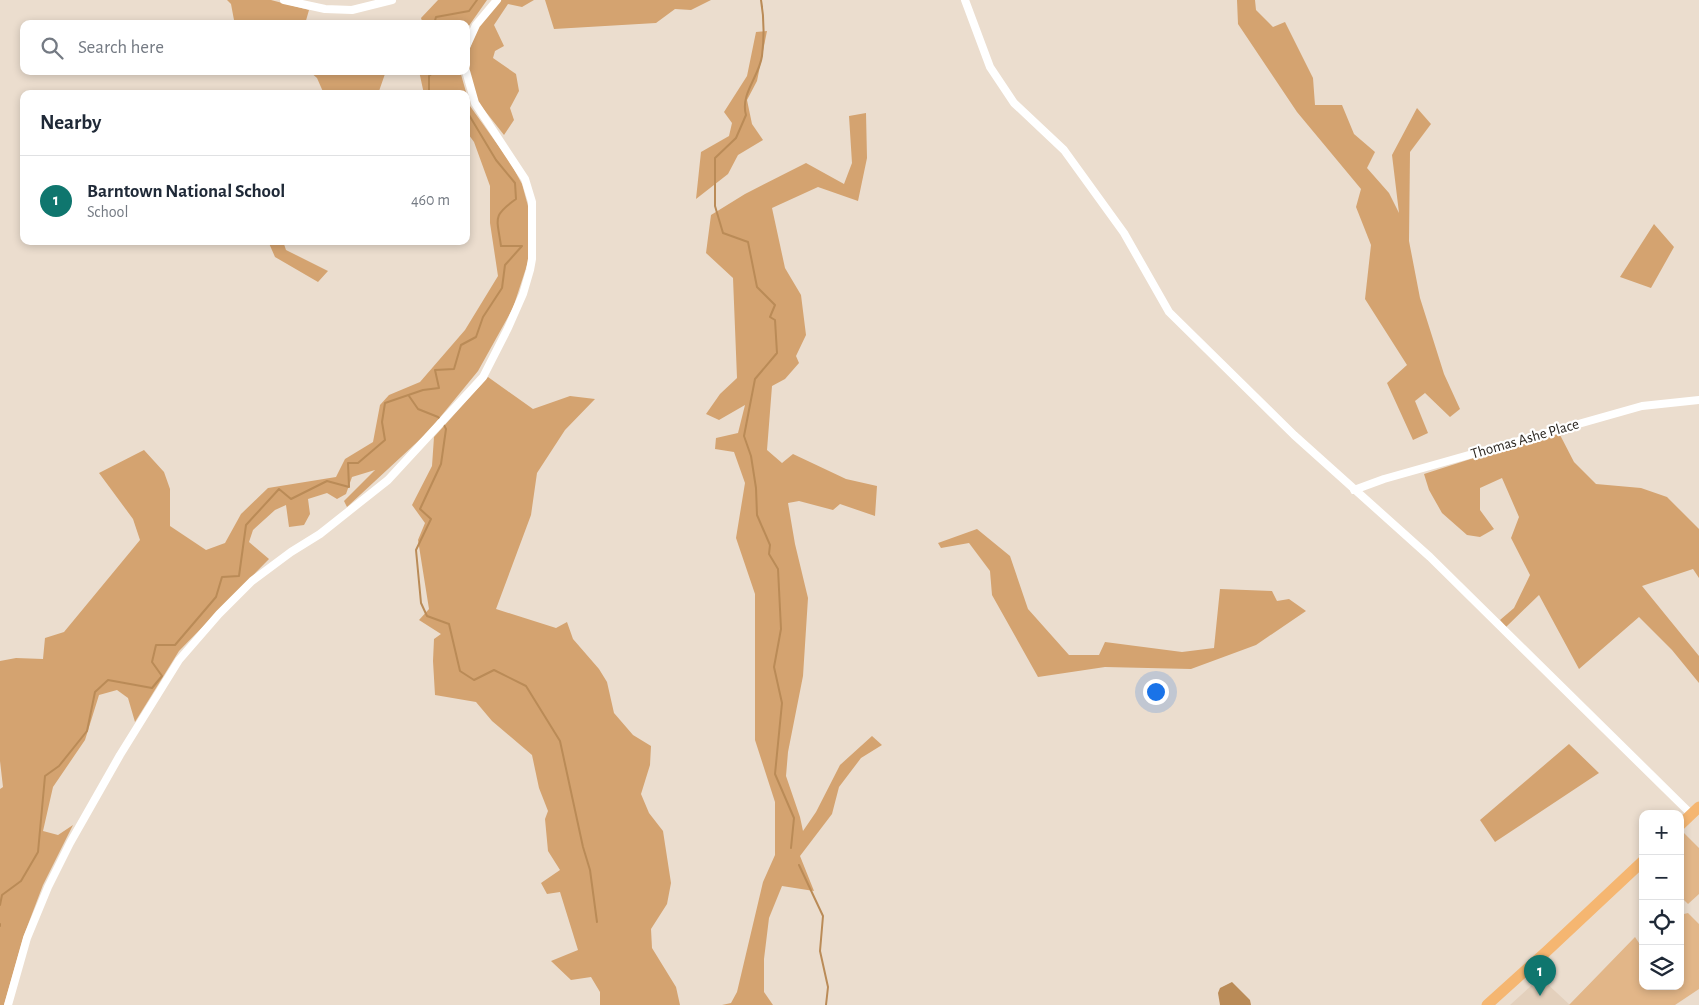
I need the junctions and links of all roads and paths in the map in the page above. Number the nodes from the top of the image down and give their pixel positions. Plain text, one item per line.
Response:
1 (284, 0) edge
2 (392, 0) edge
3 (497, 0) edge
4 (965, 0) edge
5 (470, 38) edge
6 (467, 75) edge
7 (1699, 400) edge
8 (1354, 490) junction
9 (1695, 811) edge
10 (1684, 821) edge
11 (1639, 865) edge
12 (8, 1005) edge
13 (1487, 1005) edge

1 - 2 street
3 - 5 street
4 - 8 street
6 - 12 street
7 - 8 street, Thomas Ashe Place
8 - 9 street
9 - 10 highway
11 - 13 highway

